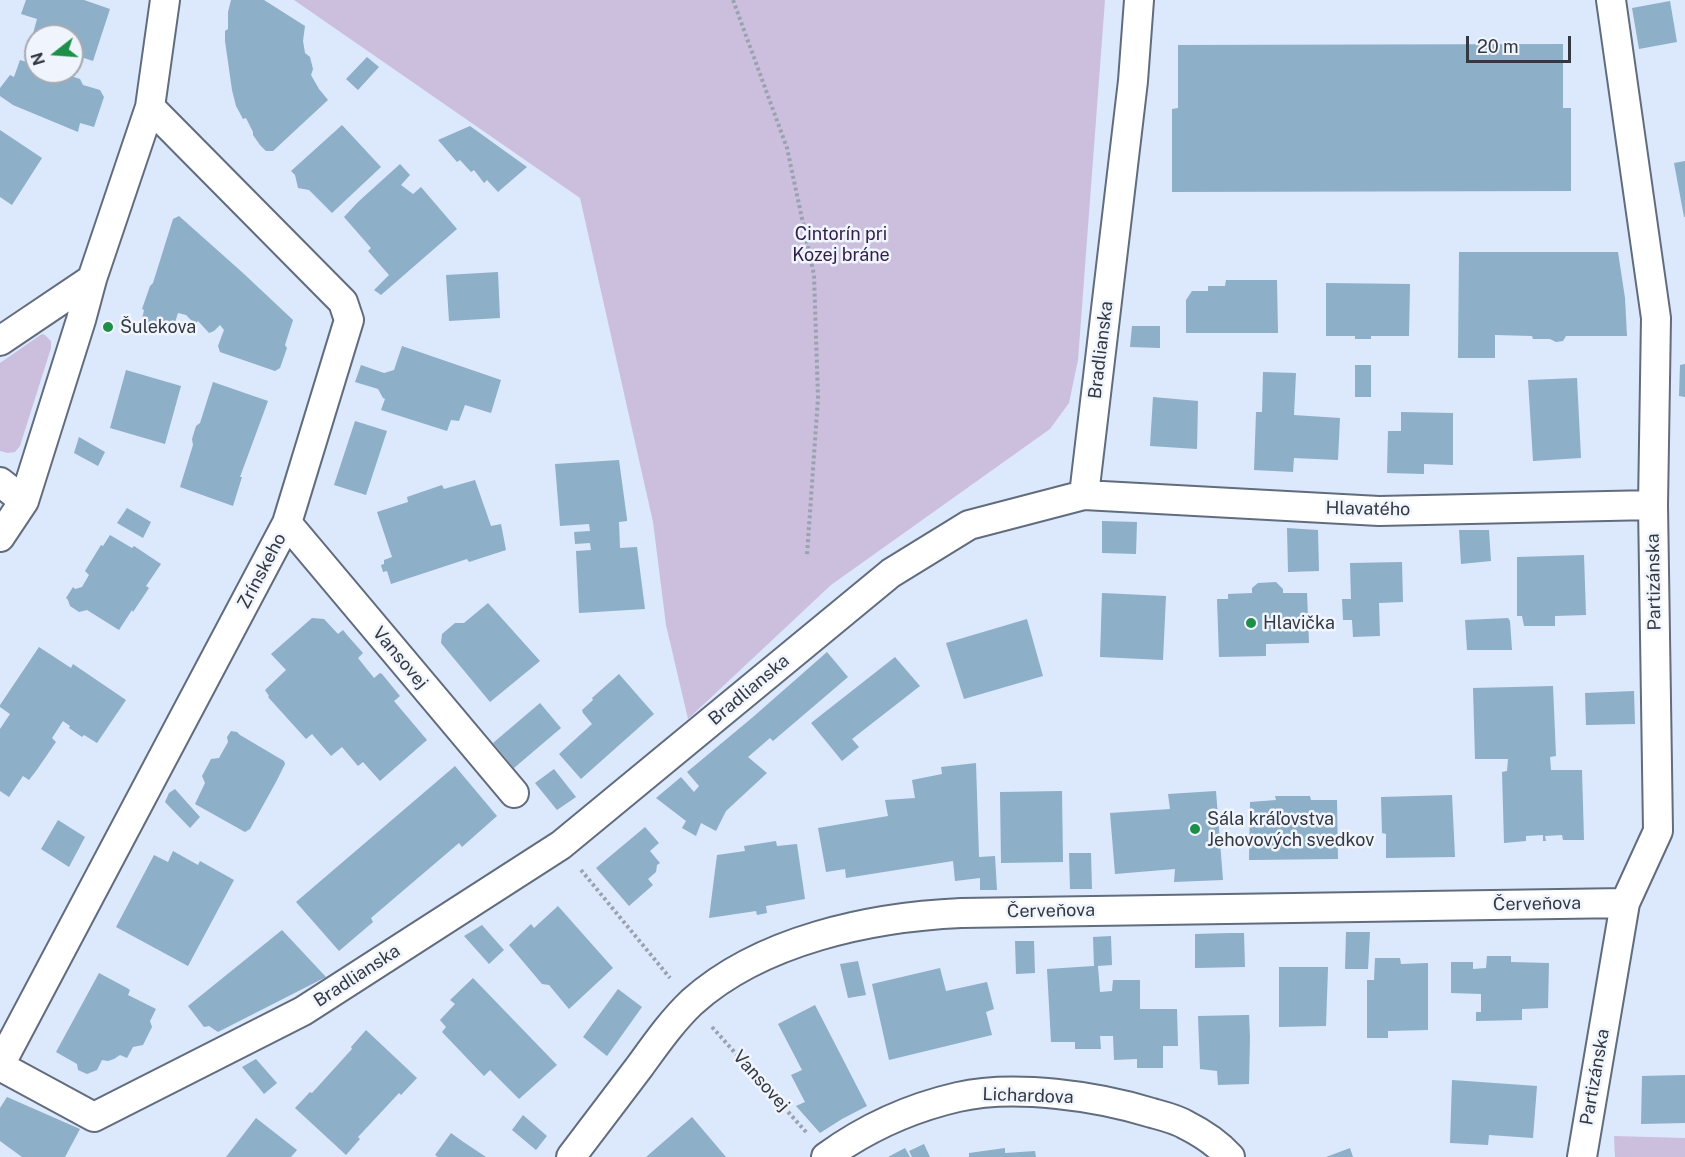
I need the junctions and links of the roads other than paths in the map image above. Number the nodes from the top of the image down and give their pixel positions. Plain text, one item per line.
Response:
1 (165, 0) edge
2 (1139, 0) edge
3 (1611, 0) edge
4 (150, 107) junction
5 (92, 279) junction
6 (0, 340) edge
7 (0, 482) edge
8 (1084, 495) junction
9 (24, 501) junction
10 (1653, 505) junction
11 (287, 523) junction
12 (0, 537) edge
13 (514, 793) dead end
14 (1625, 903) junction
15 (0, 1066) edge
16 (571, 1157) edge
17 (826, 1157) edge
18 (1230, 1157) edge
19 (1582, 1157) edge

1 - 4 street
2 - 8 street, Bradlianska
3 - 10 street, Partizánska
4 - 5 street
4 - 11 street, Zrínskeho
5 - 6 street
5 - 9 street
7 - 9 street
8 - 10 street, Hlavatého
8 - 15 street, Bradlianska
9 - 12 street
10 - 14 street, Partizánska
11 - 13 street, Vansovej
11 - 15 street, Zrínskeho
14 - 16 street, Červeňova
14 - 19 street, Partizánska
17 - 18 street, Lichardova

